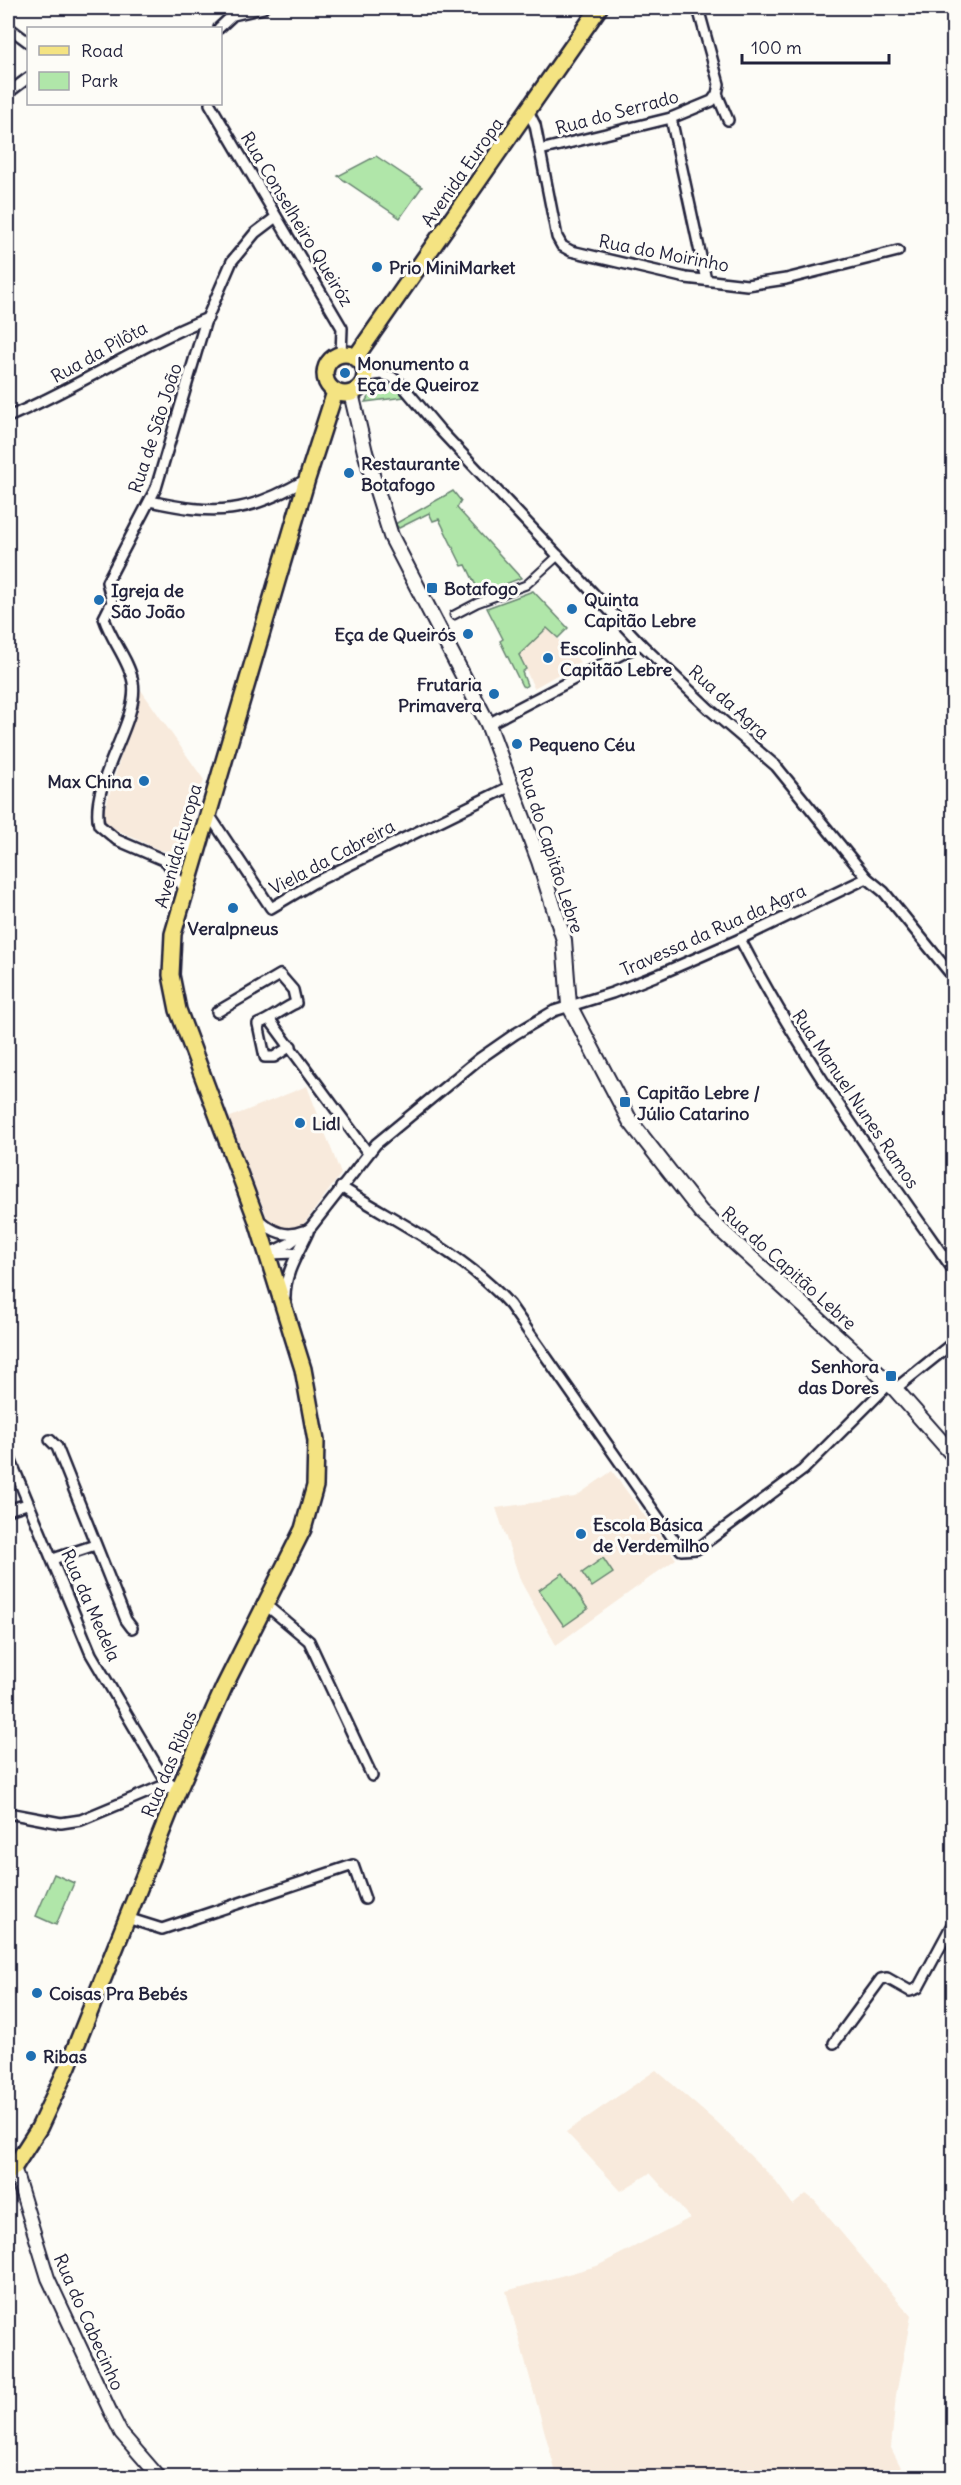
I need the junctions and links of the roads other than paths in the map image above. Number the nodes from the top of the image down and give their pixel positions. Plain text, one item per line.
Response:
1 (263, 8) edge
2 (599, 8) edge
3 (698, 8) edge
4 (231, 11) edge
5 (8, 27) edge
6 (220, 27) edge
7 (27, 41) edge
8 (27, 79) edge
9 (8, 93) edge
10 (717, 94) junction
11 (211, 105) edge
12 (528, 111) junction
13 (671, 118) junction
14 (728, 120) dead end
15 (540, 150) junction
16 (276, 217) junction
17 (898, 251) dead end
18 (706, 280) junction
19 (208, 318) junction
20 (348, 356) junction
21 (364, 378) junction
22 (335, 392) junction
23 (351, 393) junction
24 (8, 417) edge
25 (307, 479) junction
26 (150, 501) junction
27 (559, 555) junction
28 (454, 615) dead end
29 (641, 644) junction
30 (488, 724) junction
31 (511, 786) junction
32 (208, 813) junction
33 (202, 833) junction
34 (166, 861) junction
35 (867, 879) junction
36 (185, 890) junction
37 (740, 939) junction
38 (954, 978) edge
39 (569, 1005) junction
40 (217, 1012) dead end
41 (270, 1020) junction
42 (291, 1046) junction
43 (368, 1153) junction
44 (341, 1187) junction
45 (256, 1218) junction
46 (311, 1227) junction
47 (296, 1253) junction
48 (268, 1254) junction
49 (954, 1271) edge
50 (284, 1310) junction
51 (954, 1342) edge
52 (303, 1369) joint
53 (892, 1387) junction
54 (50, 1440) dead end
55 (8, 1454) edge
56 (954, 1456) edge
57 (27, 1504) junction
58 (8, 1510) edge
59 (95, 1545) junction
60 (53, 1559) junction
61 (266, 1605) junction
62 (132, 1628) dead end
63 (372, 1776) dead end
64 (178, 1791) junction
65 (8, 1813) edge
66 (366, 1899) dead end
67 (127, 1918) junction
68 (954, 1921) edge
69 (834, 2043) dead end
70 (11, 2170) edge
71 (160, 2478) edge

1 - 4 street
2 - 12 main road, Avenida Europa
3 - 10 street
4 - 6 street
5 - 7 street
8 - 9 street
10 - 13 street, Rua do Serrado
10 - 14 street
11 - 16 street, Rua Conselheiro Queiróz
12 - 15 street, Rua do Moirinho
12 - 20 main road, Avenida Europa
13 - 15 street, Rua do Serrado
13 - 18 street
15 - 18 street, Rua do Moirinho
16 - 19 street, Rua de São João
16 - 20 street, Rua Conselheiro Queiróz
17 - 18 street, Rua do Moirinho
19 - 24 street, Rua da Pilôta
19 - 26 street, Rua de São João
20 - 21 main road
20 - 22 main road, Avenida Europa
21 - 23 main road
21 - 27 street, Rua da Agra
22 - 23 main road
22 - 25 main road, Avenida Europa
23 - 30 main road, Rua do Capitão Lebre
25 - 26 street
25 - 32 main road, Avenida Europa
26 - 34 street, Rua de São João
27 - 28 street
27 - 29 street, Rua da Agra
29 - 30 street
29 - 35 street, Rua da Agra
30 - 31 main road, Rua do Capitão Lebre
31 - 32 street, Viela da Cabreira
31 - 39 main road, Rua do Capitão Lebre
32 - 33 main road, Avenida Europa
33 - 34 street
33 - 36 main road, Avenida Europa
34 - 36 street
35 - 37 street, Travessa da Rua da Agra
35 - 38 street, Rua da Agra
36 - 45 main road, Avenida Europa
37 - 39 street, Travessa da Rua da Agra
37 - 49 street, Rua Manuel Nunes Ramos
39 - 43 street, Travessa da Rua da Agra
39 - 53 main road, Rua do Capitão Lebre
40 - 41 street
41 - 42 street
41 - 42 street
42 - 43 street
43 - 44 street, Travessa da Rua da Agra
44 - 46 street, Travessa da Rua da Agra
44 - 53 street
45 - 46 street
45 - 48 main road, Avenida Europa
46 - 47 street
46 - 48 street
47 - 48 street
47 - 50 street
48 - 50 main road, Avenida Europa
50 - 52 main road, Avenida Europa
51 - 53 street
52 - 61 main road, Rua das Ribas
53 - 56 main road, Rua do Capitão Lebre
54 - 59 street
55 - 57 street, Rua da Medela
57 - 58 street
57 - 60 street, Rua da Medela
59 - 60 street
59 - 62 street
60 - 64 street, Rua da Medela
61 - 63 street
61 - 64 main road, Rua das Ribas
64 - 65 street
64 - 67 main road, Rua das Ribas
66 - 67 street
67 - 70 main road, Rua das Ribas
68 - 69 street
70 - 71 street, Rua do Cabecinho

